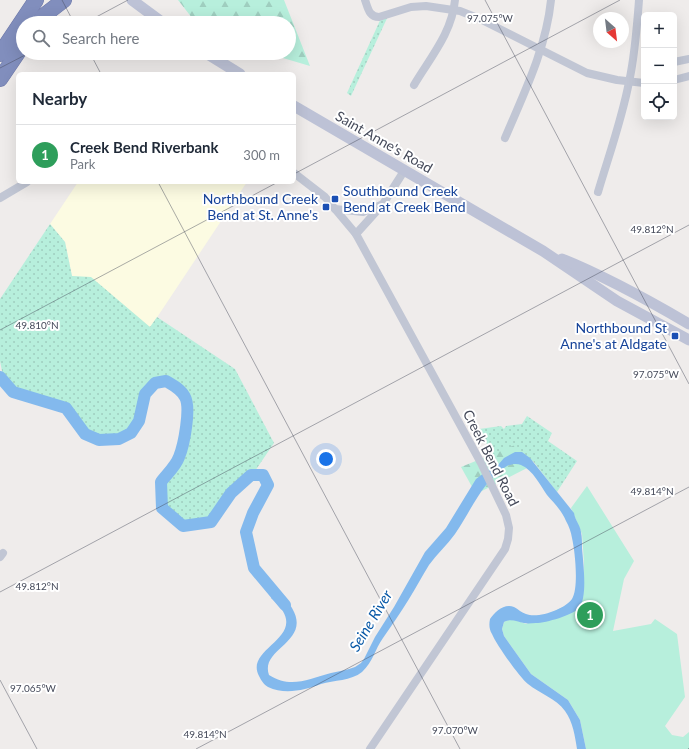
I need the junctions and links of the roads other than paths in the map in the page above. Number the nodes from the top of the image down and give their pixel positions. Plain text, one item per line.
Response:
1 (36, 0) edge
2 (53, 0) edge
3 (64, 0) edge
4 (132, 0) edge
5 (365, 0) edge
6 (455, 0) edge
7 (552, 0) edge
8 (639, 0) edge
9 (454, 10) junction
10 (25, 16) edge
11 (43, 16) edge
12 (45, 16) edge
13 (154, 16) edge
14 (16, 30) edge
15 (540, 50) junction
16 (0, 54) edge
17 (16, 55) edge
18 (689, 59) edge
19 (217, 60) edge
20 (677, 61) edge
21 (237, 72) edge
22 (689, 76) edge
23 (0, 79) edge
24 (677, 79) edge
25 (629, 82) junction
26 (641, 83) edge
27 (414, 85) dead end
28 (296, 107) edge
29 (505, 138) dead end
30 (404, 170) junction
31 (296, 174) edge
32 (24, 184) edge
33 (598, 192) dead end
34 (0, 198) edge
35 (384, 204) junction
36 (335, 209) junction
37 (356, 234) junction
38 (543, 251) junction
39 (689, 324) edge
40 (689, 340) edge
41 (370, 749) edge

1 - 10 highway
2 - 11 highway
3 - 12 highway
4 - 13 main road
5 - 9 street
6 - 9 street
7 - 15 street
8 - 25 street
9 - 15 street
9 - 27 street
14 - 16 highway
15 - 25 street
15 - 29 street
17 - 23 highway
18 - 20 street
19 - 21 main road
22 - 24 street
25 - 26 street
25 - 33 street
28 - 30 main road, Saint Anne's Road
30 - 35 street
30 - 38 main road, Saint Anne's Road
31 - 36 street, Creek Bend Road
32 - 34 street
35 - 36 street
35 - 37 street
36 - 37 street, Creek Bend Road
37 - 41 street, Creek Bend Road
38 - 39 main road, Saint Anne's Road
38 - 40 main road, Saint Anne's Road

